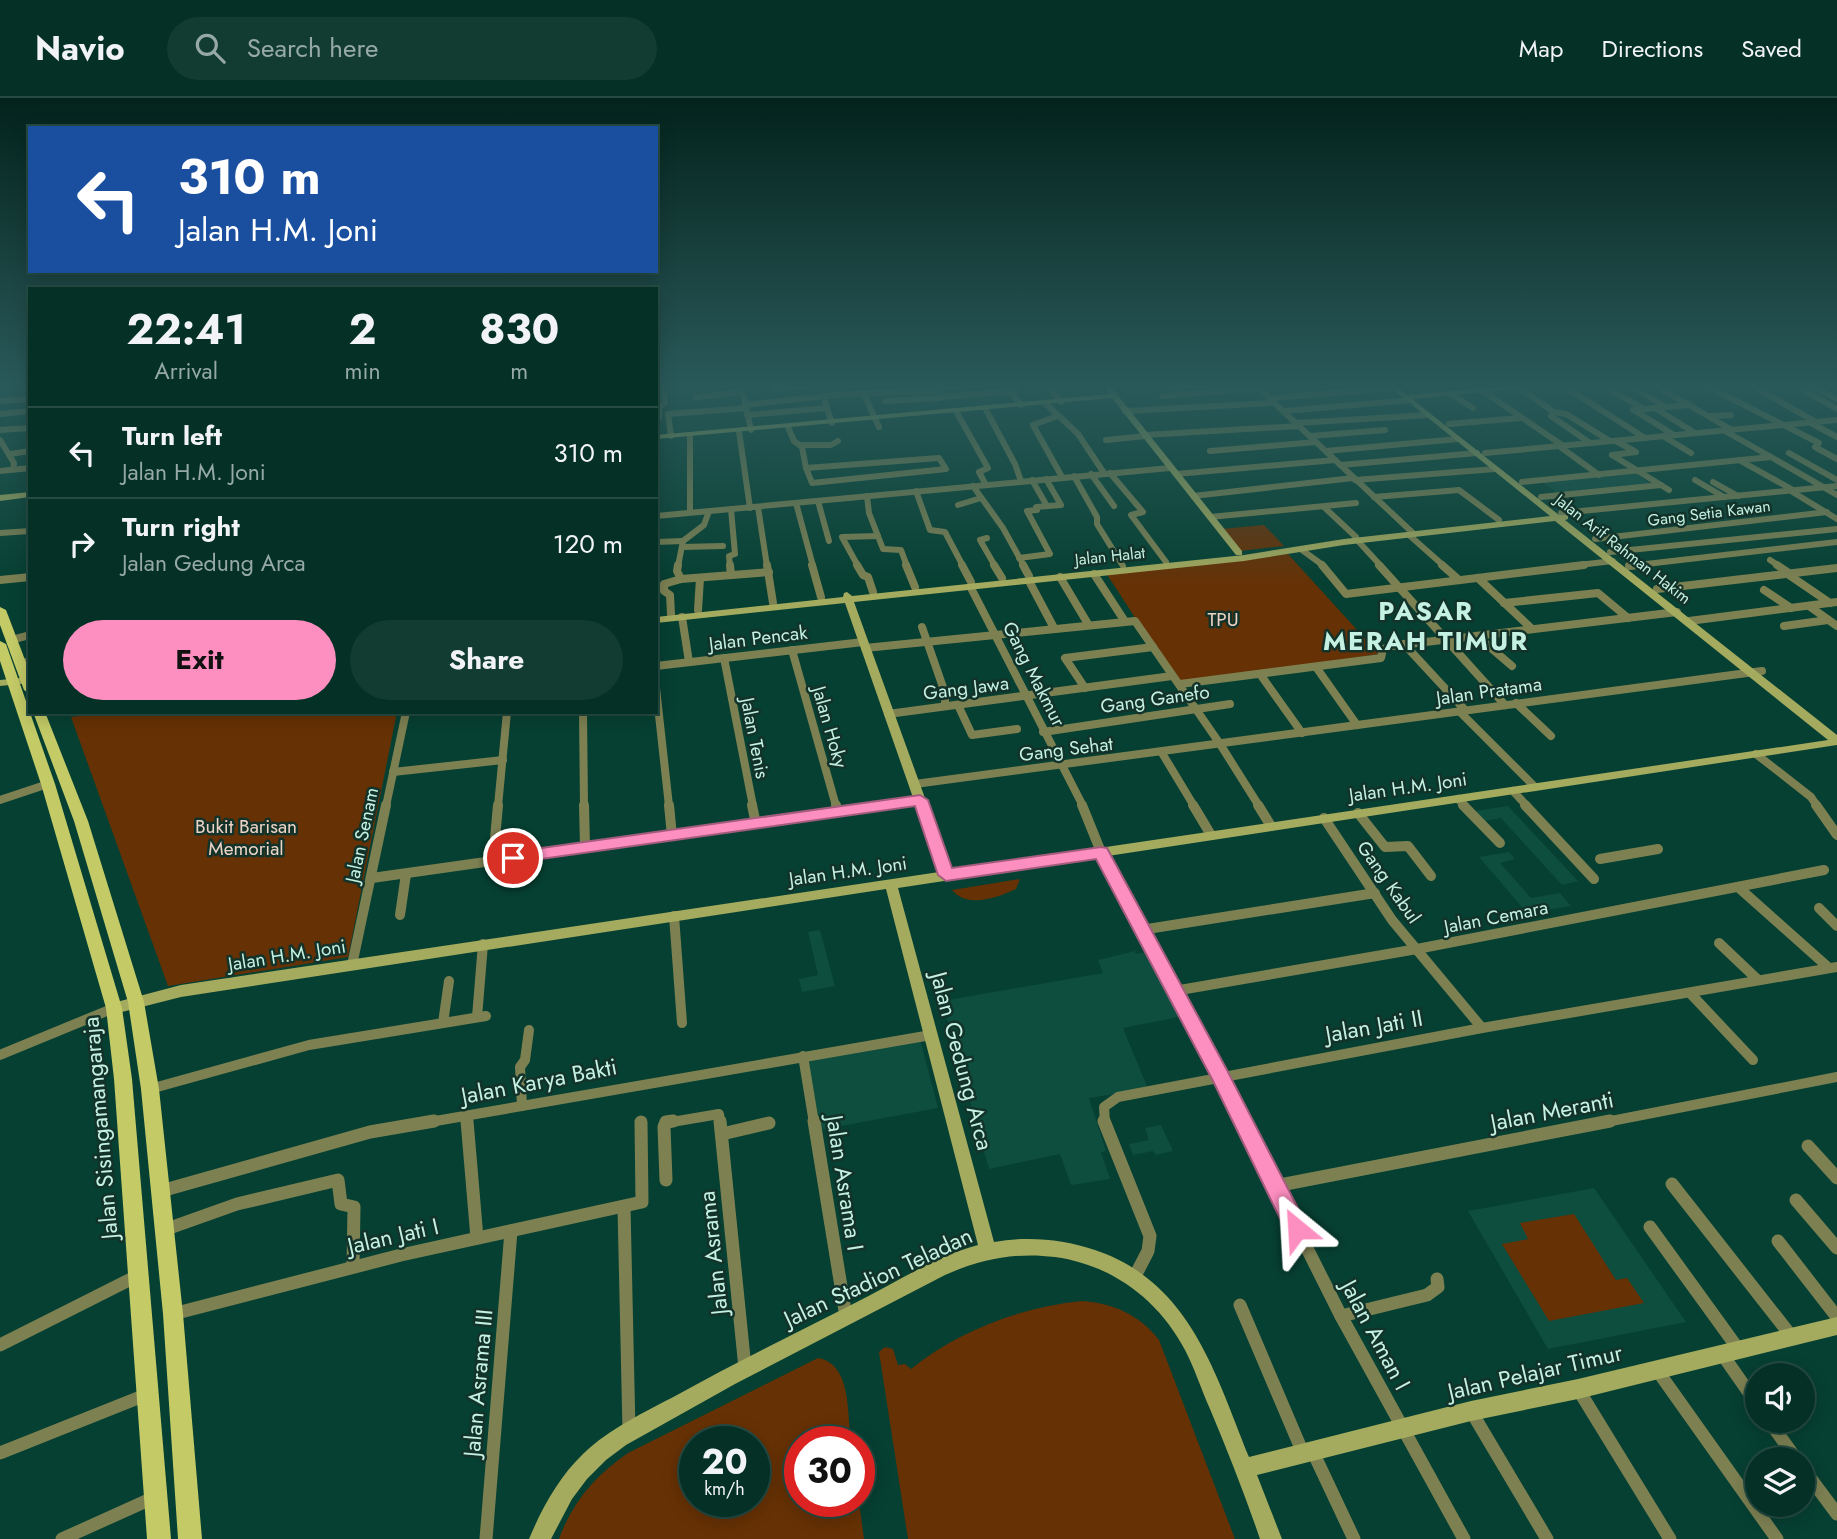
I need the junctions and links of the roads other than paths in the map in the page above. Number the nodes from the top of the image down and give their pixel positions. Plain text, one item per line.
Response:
1 (7, 450) edge
2 (690, 450) edge
3 (743, 450) edge
4 (803, 450) edge
5 (977, 450) edge
6 (1008, 450) edge
7 (1047, 450) edge
8 (1090, 450) edge
9 (1156, 450) edge
10 (1227, 450) edge
11 (1282, 450) edge
12 (1325, 450) edge
13 (1477, 450) edge
14 (1512, 450) edge
15 (1566, 450) edge
16 (1631, 450) edge
17 (1686, 450) edge
18 (1759, 450) edge
19 (28, 451) edge
20 (1210, 451) dead end
21 (1481, 453) junction
22 (1691, 453) dead end
23 (1789, 453) dead end
24 (10, 454) junction
25 (1248, 454) dead end
26 (1771, 457) junction
27 (1740, 460) junction
28 (1337, 462) junction
29 (28, 466) edge
30 (1495, 468) junction
31 (13, 469) junction
32 (1637, 470) junction
33 (0, 471) edge
34 (807, 471) junction
35 (935, 471) junction
36 (1173, 471) junction
37 (1107, 473) junction
38 (1091, 474) junction
39 (1599, 475) junction
40 (1074, 476) junction
41 (875, 477) junction
42 (1062, 477) junction
43 (1046, 479) junction
44 (1354, 479) junction
45 (1032, 480) junction
46 (1695, 480) dead end
47 (1837, 480) edge
48 (1021, 481) junction
49 (1522, 482) junction
50 (1713, 482) dead end
51 (986, 485) junction
52 (1661, 485) junction
53 (973, 486) junction
54 (1837, 486) edge
55 (1825, 488) junction
56 (943, 489) junction
57 (1669, 490) dead end
58 (1793, 491) junction
59 (916, 492) junction
60 (28, 494) edge
61 (882, 495) junction
62 (1837, 495) edge
63 (867, 496) junction
64 (1193, 496) junction
65 (1738, 496) junction
66 (1374, 497) junction
67 (1541, 497) junction
68 (1725, 497) junction
69 (0, 498) edge
70 (981, 499) junction
71 (818, 501) junction
72 (796, 503) junction
73 (1356, 503) dead end
74 (958, 505) dead end
75 (1046, 506) junction
76 (1114, 506) dead end
77 (754, 507) junction
78 (1324, 507) junction
79 (731, 509) junction
80 (709, 511) junction
81 (690, 512) junction
82 (1827, 512) junction
83 (1560, 515) junction
84 (658, 516) edge
85 (1210, 517) junction
86 (1837, 519) edge
87 (1499, 520) junction
88 (1837, 529) edge
89 (28, 531) edge
90 (0, 533) edge
91 (1411, 533) junction
92 (877, 536) junction
93 (987, 538) dead end
94 (1357, 539) junction
95 (1595, 540) junction
96 (829, 541) dead end
97 (658, 542) edge
98 (1837, 542) edge
99 (682, 544) junction
100 (723, 546) dead end
101 (1301, 550) junction
102 (1241, 555) junction
103 (1611, 556) junction
104 (1020, 558) junction
105 (1770, 560) dead end
106 (1166, 562) junction
107 (1124, 566) junction
108 (1629, 566) junction
109 (1837, 568) edge
110 (769, 572) junction
111 (1094, 574) junction
112 (731, 575) junction
113 (1790, 575) junction
114 (28, 577) edge
115 (700, 578) junction
116 (1002, 578) junction
117 (1029, 578) junction
118 (1060, 578) junction
119 (1478, 578) junction
120 (681, 579) junction
121 (0, 580) edge
122 (1459, 580) junction
123 (971, 584) junction
124 (915, 587) junction
125 (1399, 588) junction
126 (1657, 589) junction
127 (1764, 590) dead end
128 (873, 592) junction
129 (821, 597) junction
130 (847, 597) junction
131 (1834, 602) edge
132 (773, 603) junction
133 (1504, 603) junction
134 (1809, 606) junction
135 (1791, 608) junction
136 (0, 610) edge
137 (698, 610) junction
138 (1677, 612) junction
139 (671, 614) junction
140 (658, 617) edge
141 (682, 617) junction
142 (658, 618) edge
143 (1628, 618) junction
144 (1124, 620) junction
145 (1828, 620) junction
146 (1693, 621) junction
147 (1088, 624) junction
148 (1784, 626) dead end
149 (1837, 626) edge
150 (922, 627) dead end
151 (1054, 628) junction
152 (1532, 629) junction
153 (993, 635) junction
154 (28, 636) edge
155 (1477, 636) junction
156 (1446, 640) junction
157 (6, 642) edge
158 (928, 642) junction
159 (1404, 644) junction
160 (864, 645) junction
161 (1153, 647) junction
162 (792, 650) junction
163 (724, 658) junction
164 (688, 662) junction
165 (14, 665) edge
166 (658, 666) edge
167 (1512, 666) dead end
168 (1316, 667) junction
169 (1757, 672) junction
170 (1260, 674) junction
171 (1172, 676) junction
172 (1180, 684) junction
173 (19, 685) edge
174 (1085, 688) junction
175 (1025, 696) junction
176 (1516, 703) junction
177 (1230, 704) dead end
178 (958, 705) junction
179 (1506, 705) junction
180 (658, 706) edge
181 (945, 706) junction
182 (1195, 708) junction
183 (1462, 710) junction
184 (888, 713) junction
185 (40, 714) edge
186 (406, 714) edge
187 (507, 714) edge
188 (583, 714) edge
189 (1357, 725) junction
190 (1017, 729) dead end
191 (1837, 730) edge
192 (1043, 732) junction
193 (1302, 733) junction
194 (1551, 736) dead end
195 (1837, 741) edge
196 (1220, 744) junction
197 (1162, 753) junction
198 (1756, 754) junction
199 (503, 760) junction
200 (1063, 766) junction
201 (393, 772) junction
202 (64, 778) junction
203 (47, 784) junction
204 (915, 784) junction
205 (1535, 788) junction
206 (1513, 791) junction
207 (1458, 799) junction
208 (0, 800) edge
209 (920, 800) junction
210 (838, 812) junction
211 (1358, 813) junction
212 (1324, 818) junction
213 (756, 824) junction
214 (1271, 826) junction
215 (1211, 835) junction
216 (1837, 835) edge
217 (672, 836) junction
218 (1500, 843) dead end
219 (585, 847) junction
220 (1657, 849) dead end
221 (1101, 852) junction
222 (1600, 859) dead end
223 (493, 860) junction
224 (94, 865) junction
225 (1824, 870) dead end
226 (74, 873) junction
227 (406, 874) junction
228 (946, 875) junction
229 (1431, 876) dead end
230 (372, 878) junction
231 (1594, 879) dead end
232 (891, 884) junction
233 (1738, 887) junction
234 (1375, 892) junction
235 (1819, 908) dead end
236 (400, 915) dead end
237 (674, 916) junction
238 (1837, 926) edge
239 (1141, 930) junction
240 (1719, 943) dead end
241 (483, 944) junction
242 (1417, 950) junction
243 (352, 965) junction
244 (1833, 968) edge
245 (449, 981) dead end
246 (1758, 981) junction
247 (1174, 991) junction
248 (1690, 993) junction
249 (136, 1002) junction
250 (114, 1008) junction
251 (443, 1023) junction
252 (682, 1023) dead end
253 (1482, 1028) junction
254 (530, 1030) dead end
255 (931, 1035) junction
256 (0, 1055) edge
257 (803, 1056) junction
258 (1753, 1060) dead end
259 (1220, 1076) junction
260 (1837, 1077) edge
261 (150, 1089) junction
262 (522, 1106) junction
263 (467, 1117) junction
264 (641, 1122) dead end
265 (769, 1124) dead end
266 (722, 1134) junction
267 (1808, 1146) dead end
268 (1837, 1178) edge
269 (666, 1180) dead end
270 (1672, 1184) dead end
271 (1275, 1186) junction
272 (160, 1192) junction
273 (1796, 1200) dead end
274 (624, 1207) junction
275 (1650, 1227) dead end
276 (164, 1230) junction
277 (511, 1231) junction
278 (477, 1238) junction
279 (1778, 1241) dead end
280 (1837, 1248) edge
281 (988, 1251) junction
282 (353, 1267) junction
283 (137, 1276) junction
284 (1134, 1278) junction
285 (1437, 1279) dead end
286 (1240, 1305) dead end
287 (173, 1314) junction
288 (1341, 1316) junction
289 (846, 1317) junction
290 (1837, 1317) edge
291 (1837, 1326) edge
292 (1792, 1337) junction
293 (0, 1345) edge
294 (1730, 1352) junction
295 (745, 1368) junction
296 (1657, 1370) junction
297 (1745, 1381) edge
298 (1578, 1389) junction
299 (150, 1393) junction
300 (1471, 1411) junction
301 (1402, 1428) junction
302 (629, 1431) junction
303 (1308, 1452) junction
304 (0, 1453) edge
305 (1245, 1468) junction
306 (1815, 1484) edge
307 (156, 1497) junction
308 (1837, 1514) edge
309 (62, 1539) edge
310 (159, 1539) edge
311 (190, 1539) edge
312 (486, 1539) edge
313 (540, 1539) edge
314 (1271, 1539) edge
315 (1354, 1539) edge
316 (1464, 1539) edge
317 (1547, 1539) edge
318 (1670, 1539) edge
319 (1777, 1539) edge

1 - 24 street
2 - 81 street
3 - 77 street
4 - 34 street
5 - 51 street
6 - 48 street
7 - 42 street
8 - 37 street
9 - 36 street
10 - 20 street
11 - 25 street
12 - 28 street
13 - 21 street, Jalan Arif Rahman Hakim
14 - 21 street
15 - 39 street
16 - 32 street
17 - 22 street
18 - 26 street
19 - 24 street
21 - 28 street
21 - 30 street, Jalan Arif Rahman Hakim
21 - 49 street, Jalan Arif Rahman Hakim
23 - 47 street
24 - 31 street
26 - 27 street
26 - 55 street
27 - 32 street
27 - 58 street
28 - 36 street
28 - 44 street
29 - 31 street
30 - 44 street
30 - 83 street, Jalan Arif Rahman Hakim
31 - 33 street
32 - 39 street
32 - 52 street
34 - 35 street
34 - 41 street
35 - 41 street
35 - 56 street
36 - 37 street
36 - 64 street
37 - 38 street
37 - 106 street
38 - 40 street
38 - 76 street
39 - 49 street
40 - 42 street
40 - 107 street
41 - 61 street
42 - 43 street
43 - 45 street
43 - 75 street
44 - 64 street
44 - 66 street
45 - 48 street
45 - 75 street
46 - 68 street
48 - 51 street
49 - 67 street, Jalan Arif Rahman Hakim
50 - 65 street
51 - 53 street
52 - 57 street
52 - 67 street
53 - 56 street
53 - 70 street
54 - 55 street
55 - 58 street
55 - 62 street
56 - 59 street
58 - 65 street
58 - 82 street
59 - 61 street
59 - 123 street, Gang Makmur
60 - 69 street
61 - 63 street
63 - 71 street
63 - 92 street
64 - 85 street
65 - 68 street
66 - 87 street
66 - 91 street
67 - 83 street, Jalan Arif Rahman Hakim
68 - 83 street
70 - 74 street
70 - 104 street
71 - 72 street
71 - 96 street
72 - 77 street
72 - 129 street
73 - 78 street
75 - 104 street
77 - 79 street
77 - 110 street
78 - 85 street
78 - 94 street
79 - 80 street
79 - 112 street
80 - 81 street
80 - 99 street
81 - 84 street
82 - 86 street
82 - 95 street, Gang Setia Kawan
83 - 87 street, Jalan Halat
83 - 91 street, Jalan Halat
83 - 95 street, Jalan Arif Rahman Hakim
83 - 103 street, Jalan Arif Rahman Hakim
85 - 102 street
87 - 91 street, Jalan Halat
88 - 103 street
89 - 90 street
91 - 94 street, Jalan Halat
91 - 122 street
92 - 124 street
92 - 128 street
93 - 116 street
94 - 101 street, Jalan Halat
94 - 102 street, Jalan Halat
94 - 125 street
95 - 103 street, Jalan Arif Rahman Hakim
97 - 99 street
98 - 108 street
99 - 100 street
99 - 120 street
101 - 102 street, Jalan Halat
101 - 125 street
102 - 106 street, Jalan Halat
102 - 111 street, Jalan Halat
103 - 108 street, Jalan Arif Rahman Hakim
103 - 119 street
103 - 138 street, Jalan Arif Rahman Hakim
104 - 117 street
105 - 113 street
106 - 107 street, Jalan Halat
107 - 117 street, Jalan Halat
108 - 126 street, Jalan Arif Rahman Hakim
109 - 113 street
110 - 112 street
110 - 132 street
111 - 118 street, Jalan Halat
111 - 144 street
112 - 115 street
113 - 126 street
113 - 131 street
114 - 121 street
115 - 120 street
115 - 137 street
116 - 117 street, Jalan Halat
116 - 123 street, Jalan Halat
117 - 118 street, Jalan Halat
117 - 123 street, Jalan Halat
117 - 151 street
118 - 147 street
119 - 122 street
119 - 133 street
120 - 139 street
122 - 125 street
123 - 124 street, Jalan Halat
123 - 130 street, Jalan Halat
123 - 153 street, Gang Makmur
124 - 128 street, Jalan Halat
125 - 156 street
126 - 146 street, Jalan Arif Rahman Hakim
127 - 135 street
128 - 130 street, Jalan Halat
129 - 130 street, Jalan Halat
129 - 132 street, Jalan Halat
130 - 141 street, Jalan Halat
130 - 160 street
131 - 134 street
132 - 137 street, Jalan Halat
133 - 143 street
133 - 152 street
134 - 135 street
134 - 145 street
135 - 146 street
136 - 157 main road, Jalan Sisingamangaraja
137 - 139 street, Jalan Halat
138 - 143 street
138 - 146 street, Jalan Arif Rahman Hakim
139 - 140 street, Jalan Halat
141 - 142 street, Jalan Halat
141 - 164 street
143 - 152 street
144 - 147 street, Jalan Pencak
144 - 161 street
145 - 148 street
145 - 149 street
146 - 169 street, Jalan Arif Rahman Hakim
147 - 151 street, Jalan Pencak
150 - 158 street
151 - 153 street, Jalan Pencak
152 - 155 street
153 - 158 street, Jalan Pencak
153 - 175 street, Gang Makmur
154 - 157 street
155 - 156 street
155 - 167 street
156 - 159 street
156 - 179 street
157 - 165 main road, Jalan Sisingamangaraja
158 - 160 street, Jalan Pencak
158 - 181 street
159 - 168 street
159 - 183 street
160 - 162 street, Jalan Pencak
160 - 184 street
161 - 171 street
161 - 174 street
162 - 163 street, Jalan Pencak
162 - 210 street, Jalan Hoky
163 - 164 street, Jalan Pencak
163 - 213 street, Jalan Tenis
164 - 166 street, Jalan Pencak
165 - 173 main road, Jalan Sisingamangaraja
168 - 170 street
168 - 189 street
169 - 176 street, Jalan Pratama
169 - 191 street, Jalan Arif Rahman Hakim
169 - 195 street, Jalan Arif Rahman Hakim
170 - 172 street
170 - 193 street
171 - 172 street
171 - 174 street, Gang Jawa
172 - 182 street
173 - 203 main road, Jalan Sisingamangaraja
174 - 175 street, Gang Jawa
175 - 178 street, Gang Jawa
175 - 192 street, Gang Makmur
176 - 179 street, Jalan Pratama
176 - 194 street
177 - 182 street, Gang Ganefo
178 - 181 street, Gang Jawa
178 - 190 street
179 - 183 street, Jalan Pratama
180 - 217 street
181 - 184 street, Gang Jawa
182 - 192 street, Gang Ganefo
182 - 196 street
183 - 189 street, Jalan Pratama
183 - 205 street
184 - 204 street
185 - 202 main road
186 - 201 street, Jalan Senam
187 - 199 street
188 - 219 street
189 - 193 street, Jalan Pratama
192 - 200 street, Gang Makmur
193 - 196 street, Jalan Pratama
195 - 198 street, Jalan H.M. Joni
196 - 197 street, Gang Sehat
196 - 214 street
197 - 200 street, Gang Sehat
197 - 215 street
198 - 205 street, Jalan H.M. Joni
198 - 216 street
199 - 201 street
199 - 223 street
200 - 204 street, Gang Sehat
200 - 221 street, Gang Makmur
201 - 230 street, Jalan Senam
202 - 203 main road
202 - 224 main road
203 - 208 street
203 - 226 main road, Jalan Sisingamangaraja
204 - 209 street
205 - 206 street, Jalan H.M. Joni
206 - 207 street, Jalan H.M. Joni
206 - 231 street
207 - 211 street, Jalan H.M. Joni
207 - 218 street
209 - 210 street
209 - 228 street
210 - 213 street
211 - 212 street, Jalan H.M. Joni
211 - 229 street
212 - 214 street, Jalan H.M. Joni
212 - 234 street, Gang Kabul
213 - 217 street
214 - 215 street, Jalan H.M. Joni
215 - 221 street, Jalan H.M. Joni
217 - 219 street
219 - 223 street
220 - 222 street
221 - 228 street, Jalan H.M. Joni
221 - 239 street, Jalan Aman I
223 - 227 street
224 - 226 main road
224 - 249 main road
225 - 233 street, Jalan Cemara
226 - 250 main road, Jalan Sisingamangaraja
227 - 230 street
227 - 236 street
228 - 232 street, Jalan H.M. Joni
230 - 243 street, Jalan Senam
232 - 237 street, Jalan H.M. Joni
232 - 255 street, Jalan Gedung Arca
233 - 242 street, Jalan Cemara
233 - 244 street
234 - 239 street
234 - 242 street, Gang Kabul
235 - 238 street
237 - 241 street, Jalan H.M. Joni
237 - 252 street
239 - 247 street, Jalan Aman I
240 - 246 street
241 - 243 street, Jalan H.M. Joni
241 - 251 street
242 - 247 street, Jalan Cemara
242 - 253 street, Gang Kabul
243 - 249 street, Jalan H.M. Joni
244 - 246 street, Jalan Jati II
245 - 251 street
246 - 248 street, Jalan Jati II
247 - 259 street, Jalan Aman I
248 - 253 street, Jalan Jati II
248 - 258 street
249 - 250 street, Jalan H.M. Joni
249 - 261 main road
250 - 256 street
250 - 283 main road, Jalan Sisingamangaraja
251 - 261 street
253 - 259 street, Jalan Jati II
254 - 262 street
255 - 257 street, Jalan Karya Bakti
255 - 281 street, Jalan Gedung Arca
257 - 262 street, Jalan Karya Bakti
257 - 289 street, Jalan Asrama I
259 - 271 street, Jalan Aman I
259 - 284 street, Jalan Jati II
260 - 271 street, Jalan Meranti
261 - 272 main road
262 - 263 street, Jalan Karya Bakti
263 - 272 street, Jalan Karya Bakti
263 - 278 street
264 - 274 street, Jalan Jati I
265 - 266 street
266 - 269 street
266 - 295 street, Jalan Asrama
267 - 268 street
270 - 292 street
271 - 288 street, Jalan Aman I
272 - 276 main road
273 - 280 street
274 - 277 street, Jalan Jati I
274 - 302 street
275 - 294 street
276 - 282 street
276 - 287 main road
277 - 278 street, Jalan Jati I
277 - 312 street, Jalan Asrama III
278 - 282 street, Jalan Jati I
279 - 290 street
281 - 284 street, Jalan Stadion Teladan
281 - 289 street, Jalan Stadion Teladan
282 - 287 street, Jalan Jati I
283 - 293 street
283 - 299 main road, Jalan Sisingamangaraja
284 - 305 street, Jalan Stadion Teladan
285 - 288 street
286 - 303 street
287 - 311 main road
288 - 301 street, Jalan Aman I
289 - 295 street, Jalan Stadion Teladan
291 - 292 street, Jalan Pelajar Timur
292 - 294 street, Jalan Pelajar Timur
294 - 296 street, Jalan Pelajar Timur
294 - 297 street
295 - 302 street, Jalan Stadion Teladan
296 - 298 street, Jalan Pelajar Timur
296 - 319 street
298 - 300 street, Jalan Pelajar Timur
298 - 318 street
299 - 304 street
299 - 307 main road, Jalan Sisingamangaraja
300 - 301 street, Jalan Pelajar Timur
300 - 317 street
301 - 303 street, Jalan Pelajar Timur
301 - 316 street, Jalan Aman I
302 - 313 street, Jalan Stadion Teladan
303 - 305 street, Jalan Pelajar Timur
303 - 315 street
305 - 314 street, Jalan Stadion Teladan
306 - 308 street
307 - 309 street
307 - 310 main road, Jalan Sisingamangaraja

